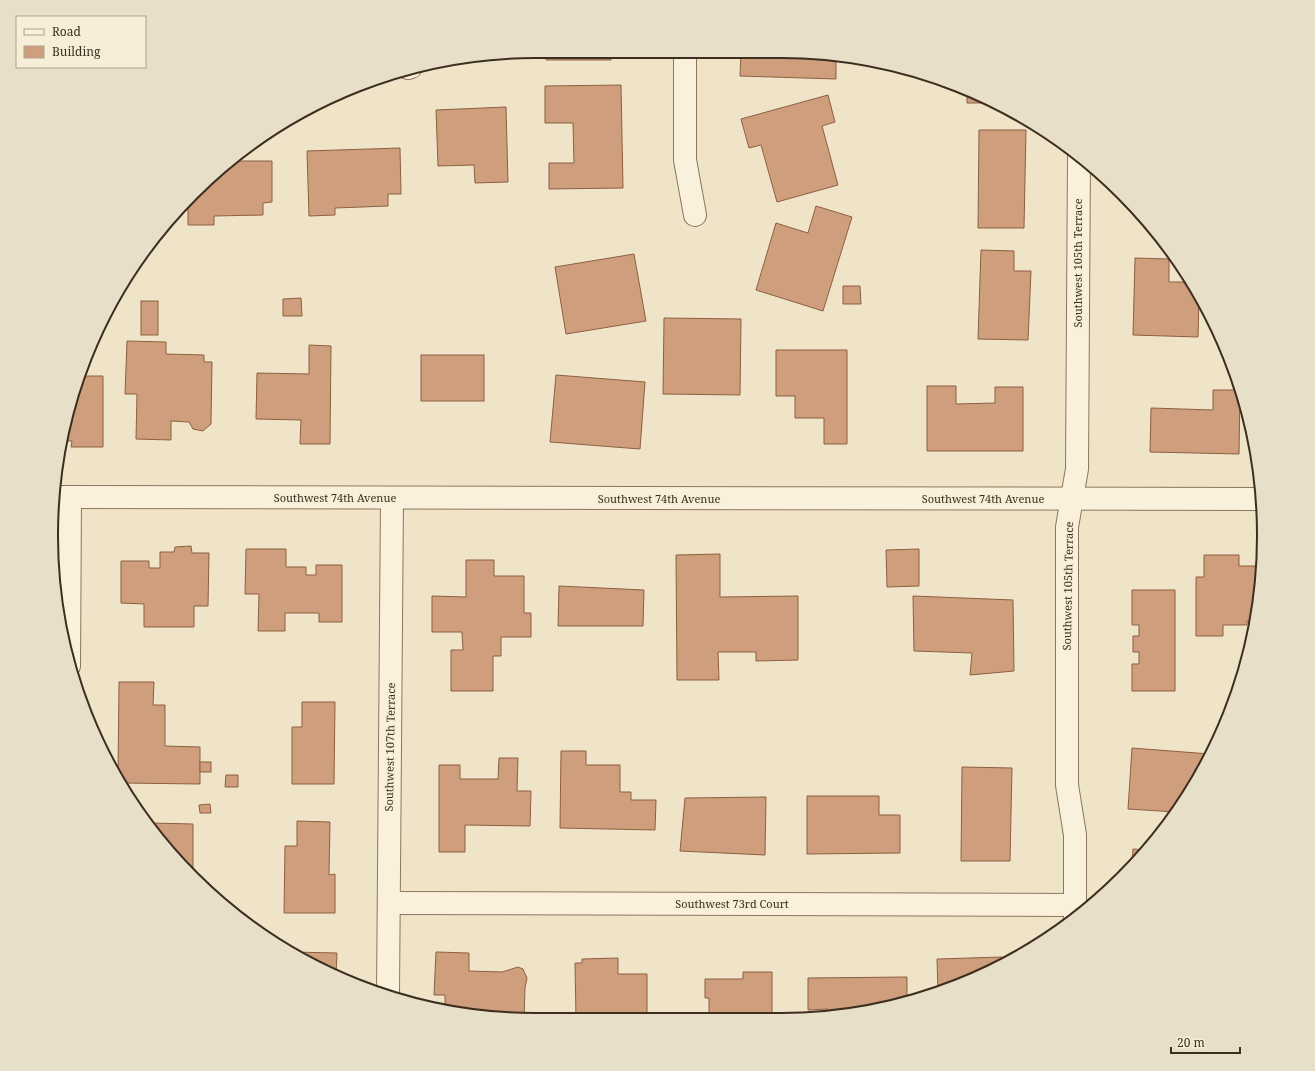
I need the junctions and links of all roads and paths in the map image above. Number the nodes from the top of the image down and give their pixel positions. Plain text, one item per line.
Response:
1 (685, 58) edge
2 (1079, 164) edge
3 (695, 215) dead end
4 (63, 497) edge
5 (392, 498) junction
6 (1072, 499) junction
7 (1256, 499) edge
8 (68, 632) edge
9 (388, 903) junction
10 (1075, 910) edge
11 (1073, 912) edge
12 (388, 990) edge

1 - 3 street
2 - 6 street, Southwest 105th Terrace
4 - 5 street, Southwest 74th Avenue
4 - 8 street
5 - 6 street, Southwest 74th Avenue
5 - 9 street, Southwest 107th Terrace
6 - 7 street, Southwest 74th Avenue
6 - 10 street, Southwest 105th Terrace
9 - 11 street, Southwest 73rd Court
9 - 12 street, Southwest 107th Terrace

